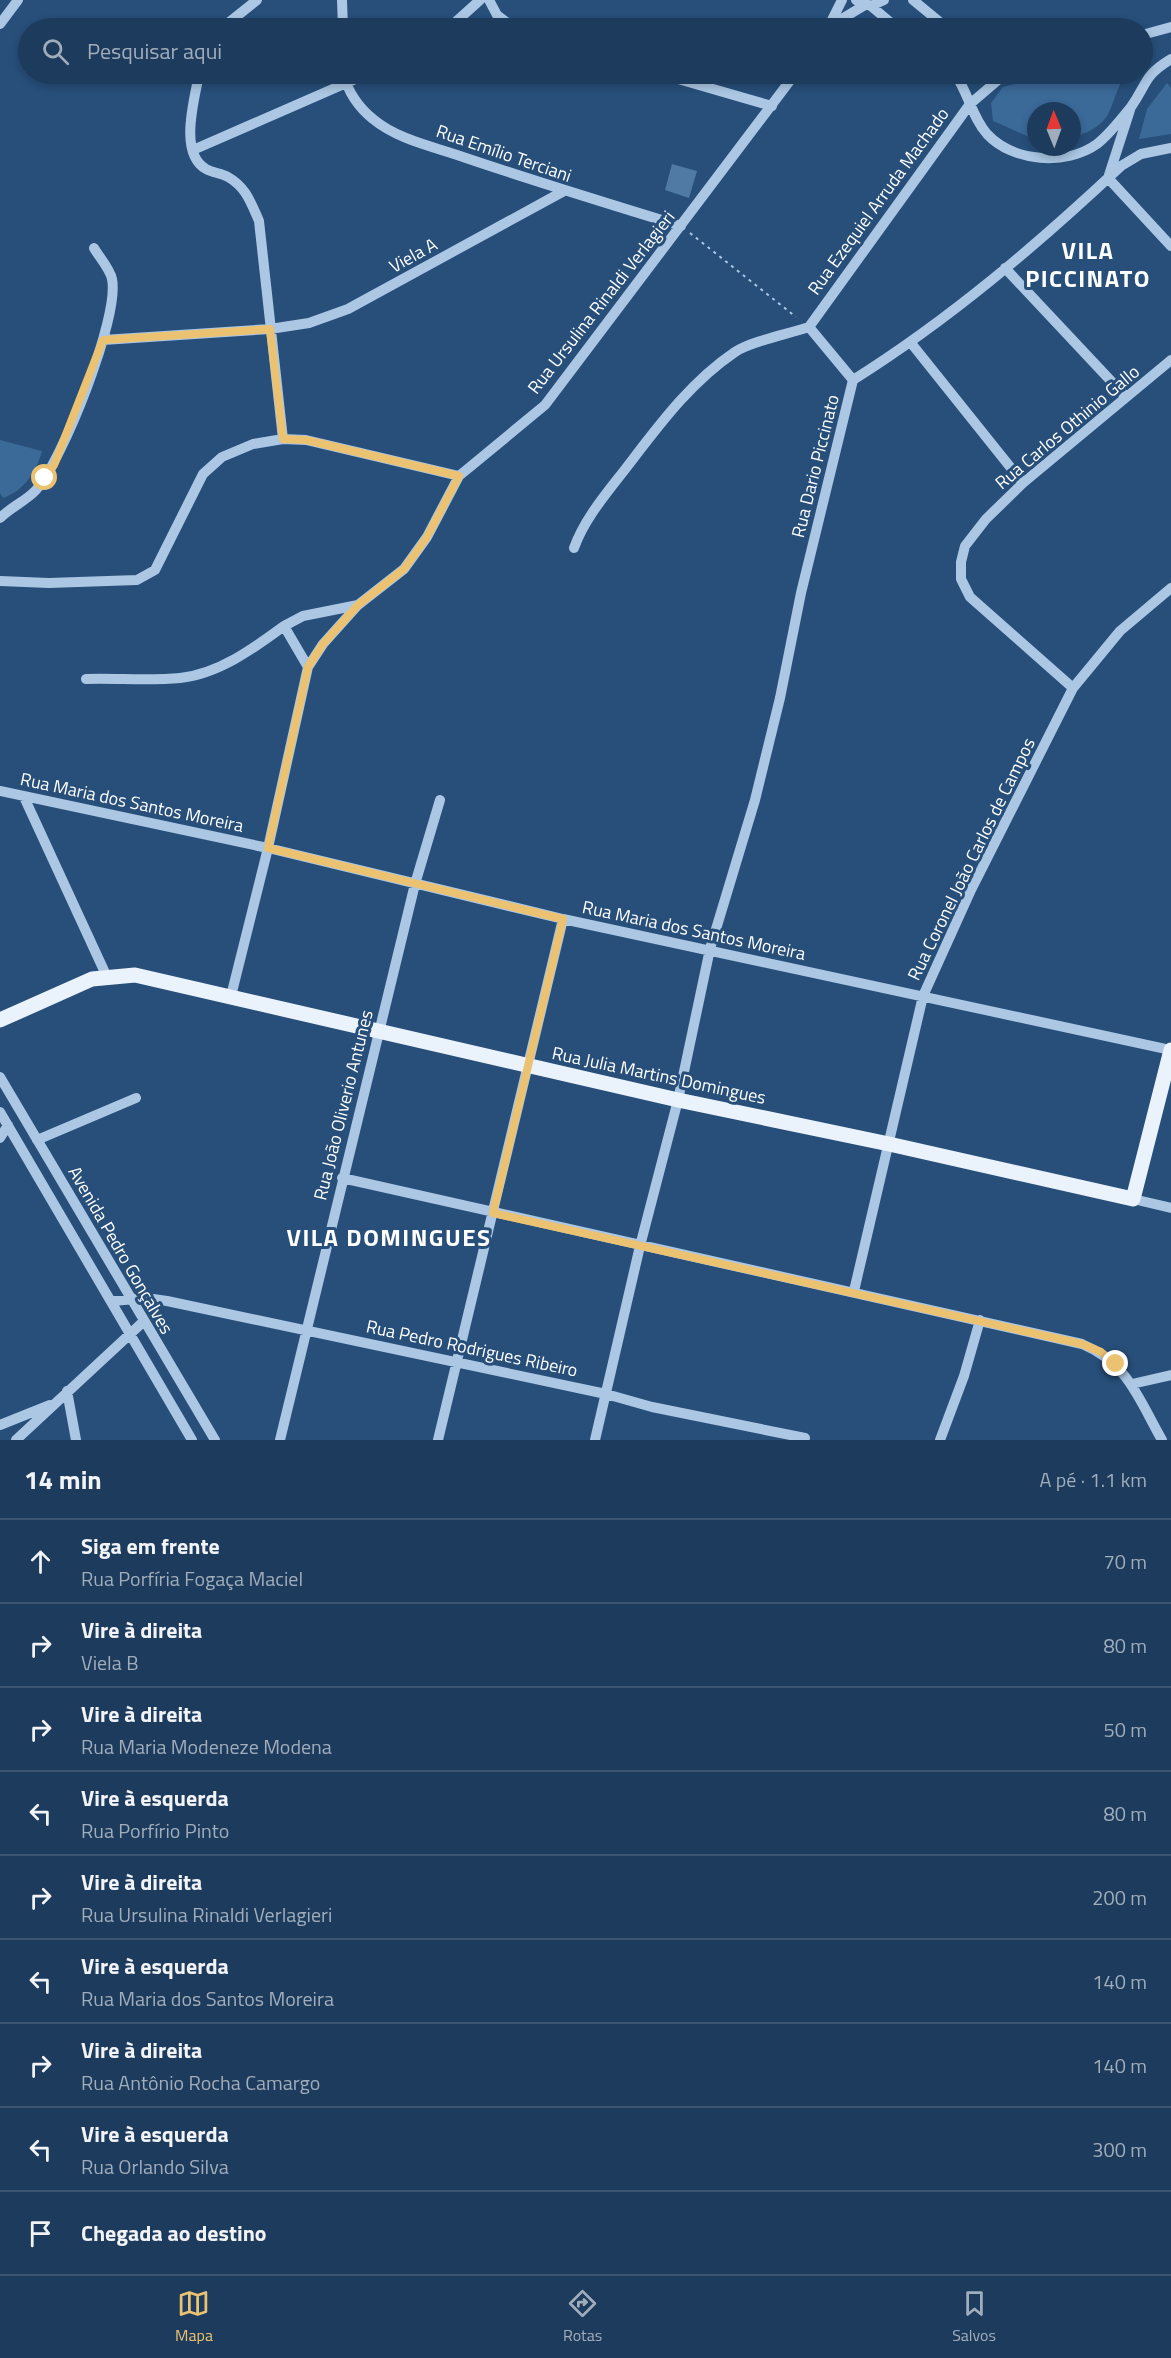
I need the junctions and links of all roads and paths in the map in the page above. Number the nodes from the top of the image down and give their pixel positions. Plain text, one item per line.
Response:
1 (18, 0) edge
2 (257, 0) edge
3 (342, 0) edge
4 (480, 0) edge
5 (489, 0) edge
6 (842, 0) edge
7 (884, 0) edge
8 (913, 0) edge
9 (864, 4) edge
10 (234, 18) edge
11 (343, 18) edge
12 (460, 18) edge
13 (501, 18) edge
14 (833, 18) edge
15 (843, 18) edge
16 (883, 18) edge
17 (935, 18) edge
18 (0, 24) edge
19 (1171, 27) edge
20 (1153, 32) edge
21 (1171, 59) edge
22 (1153, 72) edge
23 (197, 84) edge
24 (334, 84) edge
25 (348, 84) edge
26 (696, 84) edge
27 (788, 84) edge
28 (961, 84) edge
29 (993, 84) edge
30 (1143, 84) edge
31 (970, 104) junction
32 (772, 106) junction
33 (1131, 106) junction
34 (1171, 148) edge
35 (193, 150) junction
36 (1108, 178) junction
37 (564, 191) junction
38 (681, 226) junction
39 (1171, 246) edge
40 (94, 248) dead end
41 (1005, 268) junction
42 (809, 327) junction
43 (270, 329) junction
44 (103, 340) junction
45 (911, 343) junction
46 (1171, 360) edge
47 (853, 380) junction
48 (1126, 398) junction
49 (283, 439) junction
50 (459, 476) junction
51 (1023, 483) junction
52 (2, 512) edge
53 (574, 548) dead end
54 (0, 581) edge
55 (1171, 588) edge
56 (358, 605) junction
57 (284, 626) junction
58 (308, 667) junction
59 (86, 679) dead end
60 (1072, 688) junction
61 (0, 791) edge
62 (24, 797) junction
63 (440, 800) dead end
64 (268, 848) junction
65 (414, 884) junction
66 (563, 919) junction
67 (710, 949) junction
68 (107, 977) junction
69 (231, 996) junction
70 (923, 996) junction
71 (0, 1020) edge
72 (378, 1031) junction
73 (1171, 1050) edge
74 (528, 1066) junction
75 (0, 1077) edge
76 (135, 1098) dead end
77 (678, 1100) junction
78 (0, 1112) edge
79 (8, 1125) junction
80 (0, 1138) edge
81 (37, 1140) junction
82 (889, 1143) junction
83 (342, 1178) junction
84 (1133, 1199) junction
85 (1171, 1208) edge
86 (493, 1213) junction
87 (640, 1246) junction
88 (854, 1292) junction
89 (131, 1298) junction
90 (113, 1301) junction
91 (980, 1320) junction
92 (143, 1322) junction
93 (306, 1329) junction
94 (130, 1334) junction
95 (457, 1362) junction
96 (1171, 1375) edge
97 (1131, 1384) junction
98 (67, 1391) junction
99 (606, 1394) junction
100 (55, 1403) junction
101 (0, 1425) edge
102 (805, 1438) dead end
103 (16, 1440) edge
104 (76, 1440) edge
105 (192, 1440) edge
106 (215, 1440) edge
107 (280, 1440) edge
108 (438, 1440) edge
109 (595, 1440) edge
110 (940, 1440) edge
111 (1162, 1440) edge

1 - 18 street
2 - 10 street
3 - 11 street
4 - 12 street
5 - 13 street
6 - 14 street
7 - 9 street
8 - 17 street
9 - 15 street
9 - 16 street
19 - 20 street
21 - 22 street
23 - 35 street
24 - 35 street
25 - 37 street, Rua Emílio Terciani
26 - 32 street
27 - 32 street, Rua Ursulina Rinaldi Verlagieri
28 - 31 street
29 - 31 street, Rua Ezequiel Arruda Machado
30 - 33 street
31 - 33 street
31 - 42 street, Rua Ezequiel Arruda Machado
32 - 38 street, Rua Ursulina Rinaldi Verlagieri
33 - 36 street
34 - 36 street, Rua Dario Piccinato
35 - 43 street
36 - 39 street
36 - 41 street, Rua Dario Piccinato
37 - 38 street, Rua Emílio Terciani
37 - 43 street, Viela A
38 - 42 path
38 - 50 street, Rua Ursulina Rinaldi Verlagieri
40 - 44 street
41 - 45 street, Rua Dario Piccinato
41 - 48 street
42 - 47 street
42 - 53 street
43 - 44 street, Viela A
43 - 49 street
44 - 52 street
45 - 47 street, Rua Dario Piccinato
45 - 51 street
46 - 48 street, Rua Carlos Othinio Gallo
47 - 67 street, Rua Dario Piccinato
48 - 51 street, Rua Carlos Othinio Gallo
49 - 50 street
49 - 54 street
50 - 56 street, Rua Ursulina Rinaldi Verlagieri
51 - 60 street, Rua Carlos Othinio Gallo
55 - 60 street, Rua Coronel João Carlos de Campos
56 - 57 street
56 - 58 street, Rua Ursulina Rinaldi Verlagieri
57 - 58 street
57 - 59 street
58 - 64 street, Rua Ursulina Rinaldi Verlagieri
60 - 70 street, Rua Coronel João Carlos de Campos
61 - 62 street, Rua Maria dos Santos Moreira
62 - 64 street, Rua Maria dos Santos Moreira
62 - 68 street
63 - 65 street, Rua João Oliverio Antunes
64 - 65 street, Rua Maria dos Santos Moreira
64 - 69 street, Rua Ursulina Rinaldi Verlagieri
65 - 66 street, Rua Maria dos Santos Moreira
65 - 72 street, Rua João Oliverio Antunes
66 - 67 street, Rua Maria dos Santos Moreira
66 - 74 street
67 - 70 street, Rua Maria dos Santos Moreira
67 - 77 street, Rua Dario Piccinato
68 - 69 main road, Rua Julia Martins Domingues
68 - 71 main road, Rua Julia Martins Domingues
69 - 72 main road, Rua Julia Martins Domingues
70 - 73 street, Rua Maria dos Santos Moreira
70 - 82 street, Rua Coronel João Carlos de Campos
72 - 74 main road, Rua Julia Martins Domingues
72 - 83 street, Rua João Oliverio Antunes
73 - 84 main road
74 - 77 main road, Rua Julia Martins Domingues
74 - 86 street
75 - 81 street, Avenida Pedro Gonçalves
76 - 81 street
77 - 82 main road, Rua Julia Martins Domingues
77 - 87 street, Rua Dario Piccinato
78 - 79 street, Avenida Pedro Gonçalves
79 - 80 street
79 - 90 street, Avenida Pedro Gonçalves
81 - 89 street, Avenida Pedro Gonçalves
82 - 84 main road, Rua Julia Martins Domingues
82 - 88 street, Rua Coronel João Carlos de Campos
83 - 86 street
83 - 93 street, Rua João Oliverio Antunes
84 - 85 street
86 - 87 street
86 - 95 street
87 - 88 street
87 - 99 street, Rua Dario Piccinato
88 - 91 street
89 - 90 street, Rua Pedro Rodrigues Ribeiro
89 - 92 street, Avenida Pedro Gonçalves
89 - 93 street, Rua Pedro Rodrigues Ribeiro
90 - 94 street, Avenida Pedro Gonçalves
91 - 97 street
91 - 110 street
92 - 94 street
92 - 106 street, Avenida Pedro Gonçalves
93 - 95 street, Rua Pedro Rodrigues Ribeiro
93 - 107 street, Rua João Oliverio Antunes
94 - 98 street
94 - 105 street, Avenida Pedro Gonçalves
95 - 99 street, Rua Pedro Rodrigues Ribeiro
95 - 108 street
96 - 97 street
97 - 111 street
98 - 100 street
98 - 104 street
99 - 102 street, Rua Pedro Rodrigues Ribeiro
99 - 109 street, Rua Dario Piccinato
100 - 101 street
100 - 103 street

